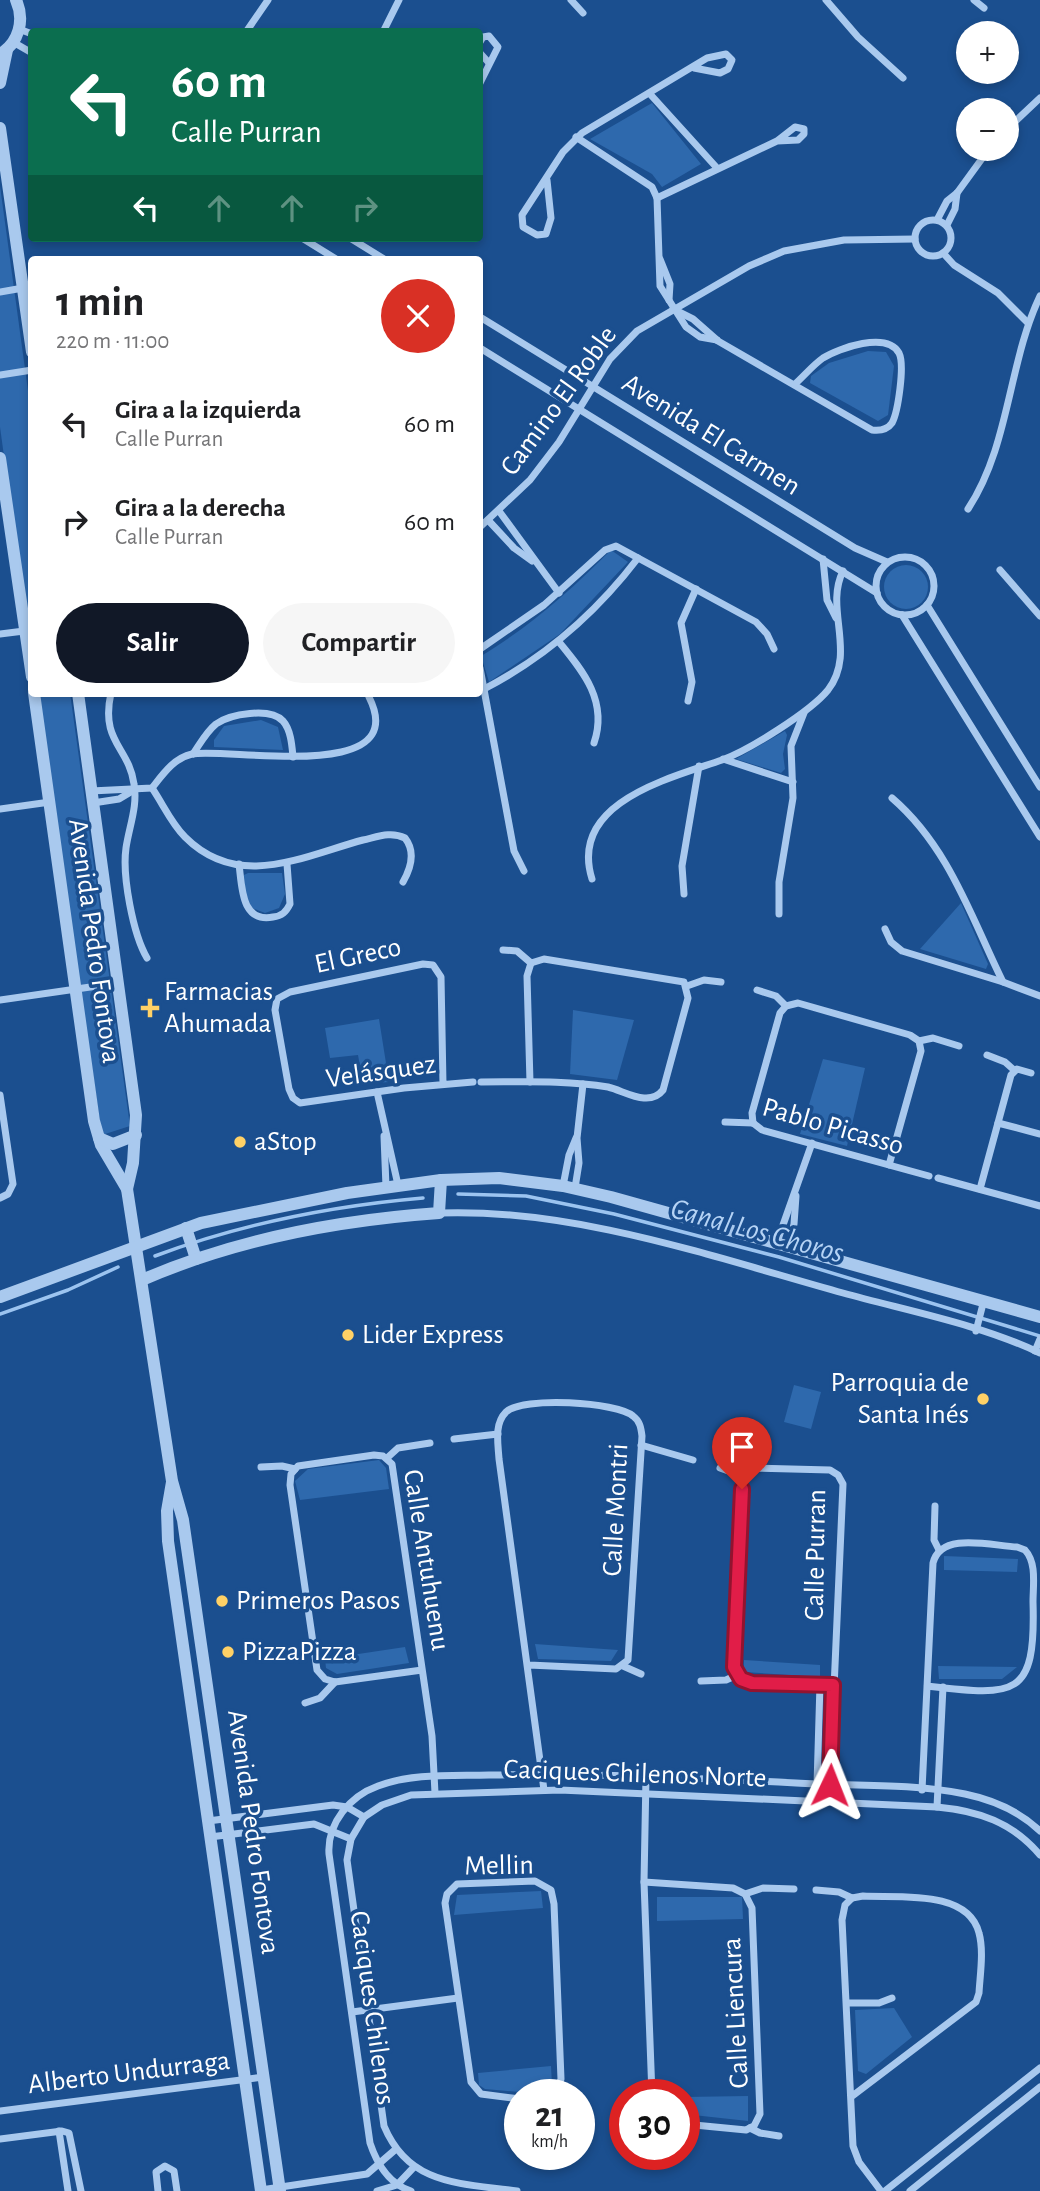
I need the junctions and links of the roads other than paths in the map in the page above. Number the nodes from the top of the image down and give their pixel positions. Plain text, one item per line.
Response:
1 (16, 0) edge
2 (23, 0) edge
3 (268, 0) edge
4 (399, 0) edge
5 (571, 0) edge
6 (826, 0) edge
7 (974, 0) edge
8 (984, 8) dead end
9 (583, 12) dead end
10 (24, 26) edge
11 (250, 28) edge
12 (385, 28) edge
13 (483, 39) edge
14 (7, 49) edge
15 (28, 52) edge
16 (483, 56) edge
17 (489, 63) junction
18 (694, 68) junction
19 (483, 76) edge
20 (903, 78) dead end
21 (0, 83) edge
22 (650, 94) junction
23 (1040, 98) edge
24 (1019, 118) edge
25 (0, 128) edge
26 (576, 137) junction
27 (777, 142) dead end
28 (980, 161) edge
29 (717, 168) junction
30 (547, 180) junction
31 (957, 193) junction
32 (657, 198) junction
33 (937, 219) junction
34 (947, 225) junction
35 (915, 239) junction
36 (308, 242) edge
37 (356, 242) edge
38 (943, 253) junction
39 (331, 256) edge
40 (379, 256) edge
41 (23, 288) junction
42 (0, 292) edge
43 (1040, 296) edge
44 (673, 309) junction
45 (483, 319) edge
46 (1028, 323) junction
47 (28, 324) edge
48 (483, 350) edge
49 (28, 371) edge
50 (0, 375) edge
51 (795, 384) junction
52 (593, 386) junction
53 (579, 409) junction
54 (0, 458) edge
55 (968, 509) dead end
56 (499, 511) junction
57 (488, 520) junction
58 (483, 524) edge
59 (638, 558) junction
60 (823, 559) junction
61 (533, 561) junction
62 (887, 562) junction
63 (1000, 570) dead end
64 (843, 571) junction
65 (696, 589) junction
66 (559, 593) junction
67 (877, 593) junction
68 (927, 606) junction
69 (902, 615) junction
70 (1040, 616) edge
71 (839, 621) junction
72 (28, 630) edge
73 (0, 634) edge
74 (559, 642) junction
75 (483, 647) edge
76 (774, 649) dead end
77 (483, 678) edge
78 (486, 688) junction
79 (35, 697) edge
80 (79, 697) edge
81 (111, 697) edge
82 (369, 697) dead end
83 (688, 701) dead end
84 (806, 710) junction
85 (594, 743) dead end
86 (192, 754) junction
87 (293, 758) junction
88 (723, 760) junction
89 (699, 766) junction
90 (793, 782) junction
91 (1040, 787) edge
92 (152, 788) junction
93 (135, 790) junction
94 (92, 797) junction
95 (892, 798) dead end
96 (50, 802) junction
97 (0, 809) edge
98 (1040, 837) edge
99 (239, 864) junction
100 (287, 864) junction
101 (524, 871) dead end
102 (592, 879) dead end
103 (403, 882) dead end
104 (684, 894) dead end
105 (779, 914) dead end
106 (885, 929) dead end
107 (503, 950) dead end
108 (147, 958) dead end
109 (531, 963) junction
110 (721, 982) dead end
111 (1003, 982) junction
112 (118, 983) junction
113 (687, 986) junction
114 (75, 989) junction
115 (757, 990) dead end
116 (1040, 996) edge
117 (0, 1000) edge
118 (786, 1006) junction
119 (919, 1041) junction
120 (959, 1046) dead end
121 (987, 1055) dead end
122 (1014, 1070) junction
123 (1031, 1073) dead end
124 (530, 1082) junction
125 (443, 1084) junction
126 (583, 1084) junction
127 (377, 1092) junction
128 (0, 1094) edge
129 (296, 1101) joint
130 (725, 1122) dead end
131 (753, 1123) junction
132 (998, 1123) junction
133 (384, 1132) junction
134 (1040, 1134) edge
135 (136, 1135) junction
136 (99, 1138) junction
137 (577, 1138) junction
138 (811, 1143) junction
139 (889, 1165) junction
140 (929, 1176) dead end
141 (938, 1178) dead end
142 (441, 1181) junction
143 (392, 1186) junction
144 (569, 1187) junction
145 (127, 1189) junction
146 (980, 1189) junction
147 (796, 1196) junction
148 (0, 1199) edge
149 (1040, 1206) edge
150 (439, 1213) junction
151 (187, 1232) junction
152 (783, 1244) junction
153 (137, 1247) junction
154 (195, 1254) junction
155 (142, 1280) junction
156 (0, 1297) edge
157 (983, 1304) junction
158 (1040, 1317) edge
159 (977, 1327) junction
160 (1038, 1346) edge
161 (498, 1434) junction
162 (454, 1439) dead end
163 (430, 1443) dead end
164 (641, 1445) junction
165 (387, 1458) junction
166 (693, 1460) dead end
167 (261, 1467) dead end
168 (720, 1468) dead end
169 (295, 1469) junction
170 (746, 1477) junction
171 (172, 1482) junction
172 (934, 1506) dead end
173 (939, 1550) junction
174 (529, 1665) junction
175 (623, 1666) junction
176 (422, 1670) junction
177 (641, 1674) dead end
178 (737, 1675) junction
179 (701, 1681) dead end
180 (335, 1682) junction
181 (820, 1684) junction
182 (833, 1685) junction
183 (927, 1686) junction
184 (943, 1688) junction
185 (305, 1703) dead end
186 (543, 1774) junction
187 (435, 1776) junction
188 (646, 1776) junction
189 (817, 1784) junction
190 (830, 1785) junction
191 (544, 1790) junction
192 (922, 1790) junction
193 (938, 1791) junction
194 (646, 1792) junction
195 (435, 1793) junction
196 (829, 1802) junction
197 (347, 1807) junction
198 (937, 1807) junction
199 (364, 1817) junction
200 (226, 1818) junction
201 (208, 1821) junction
202 (332, 1830) junction
203 (1040, 1831) edge
204 (229, 1835) junction
205 (210, 1837) junction
206 (351, 1839) junction
207 (1040, 1855) edge
208 (644, 1882) junction
209 (794, 1889) dead end
210 (816, 1890) dead end
211 (745, 1894) junction
212 (852, 1898) junction
213 (458, 1998) junction
214 (892, 1998) dead end
215 (847, 2003) junction
216 (366, 2010) junction
217 (352, 2012) junction
218 (1040, 2068) edge
219 (263, 2077) junction
220 (561, 2079) edge
221 (651, 2079) edge
222 (245, 2080) junction
223 (1040, 2087) edge
224 (851, 2097) junction
225 (504, 2098) edge
226 (0, 2111) edge
227 (700, 2125) edge
228 (750, 2128) junction
229 (59, 2131) junction
230 (779, 2136) dead end
231 (0, 2139) edge
232 (396, 2149) junction
233 (380, 2165) junction
234 (414, 2167) junction
235 (397, 2185) junction
236 (280, 2189) edge
237 (496, 2190) edge
238 (68, 2191) edge
239 (81, 2191) edge
240 (158, 2191) edge
241 (177, 2191) edge
242 (261, 2191) edge
243 (377, 2191) edge
244 (411, 2191) edge
245 (517, 2191) edge
246 (883, 2191) edge
247 (910, 2191) edge

1 - 10 street
2 - 10 street
3 - 11 street
4 - 12 street
5 - 9 street
6 - 20 street
7 - 8 street
10 - 14 street
13 - 17 street
14 - 15 street
14 - 21 street
16 - 17 street
17 - 19 street
18 - 18 street
18 - 22 street
22 - 26 street
22 - 29 street
23 - 24 street
25 - 41 street
26 - 30 street
26 - 32 street
27 - 29 street
28 - 31 street
29 - 32 street
30 - 30 street
31 - 33 street
31 - 34 street
32 - 44 street
33 - 34 street
33 - 35 street
34 - 38 street
35 - 38 street
35 - 44 street, Camino El Roble
36 - 39 street
37 - 40 street
38 - 46 street
41 - 42 street
41 - 47 street
43 - 46 street
44 - 51 street
44 - 52 street, Camino El Roble
45 - 52 street, Avenida El Carmen
46 - 55 street
48 - 53 street, Avenida El Carmen
49 - 50 street
51 - 51 street
52 - 53 street, Camino El Roble
52 - 62 street, Avenida El Carmen
53 - 56 street, Camino El Roble
53 - 60 street, Avenida El Carmen
54 - 72 street
56 - 57 street, Camino El Roble
56 - 61 street
57 - 58 street, Camino El Roble
57 - 61 street
59 - 65 street
59 - 66 street
59 - 74 street
60 - 64 street, Avenida El Carmen
60 - 71 street
61 - 66 street
62 - 67 street
62 - 68 street
63 - 70 street
64 - 67 street, Avenida El Carmen
64 - 71 street
65 - 76 street
65 - 83 street
66 - 75 street
67 - 69 street
68 - 69 street
68 - 91 street
69 - 98 street
71 - 84 street
72 - 73 street
74 - 78 street
74 - 85 street
77 - 78 street
78 - 101 street
79 - 96 street, Avenida Pedro Fontova
80 - 94 street, Avenida Pedro Fontova
81 - 93 street
82 - 87 street
84 - 88 street
84 - 90 street
86 - 87 street
86 - 87 street
86 - 92 street
88 - 89 street
88 - 90 street
89 - 102 street
89 - 104 street
90 - 105 street
92 - 93 street
92 - 99 street
93 - 94 street
93 - 108 street
94 - 112 street, Avenida Pedro Fontova
95 - 111 street
96 - 97 street
96 - 114 street, Avenida Pedro Fontova
99 - 100 street
99 - 100 street
100 - 103 street
106 - 111 street
107 - 109 street
109 - 113 street
109 - 124 street
110 - 113 street
111 - 116 street
112 - 114 street
112 - 135 street, Avenida Pedro Fontova
113 - 126 street, Velásquez
114 - 117 street
114 - 136 street, Avenida Pedro Fontova
115 - 118 street
118 - 119 street
118 - 131 street
119 - 120 street
119 - 139 street
121 - 122 street
122 - 123 street
122 - 132 street
124 - 125 street, Velásquez
124 - 126 street, Velásquez
125 - 127 street, Velásquez
125 - 129 street, El Greco
126 - 137 street
127 - 129 street, Velásquez
127 - 133 street
128 - 148 street
130 - 131 street, Pablo Picasso
131 - 138 street, Pablo Picasso
132 - 134 street
132 - 146 street
133 - 143 street
133 - 143 street
135 - 136 street
135 - 145 street, Avenida Pedro Fontova
136 - 145 street, Avenida Pedro Fontova
137 - 144 street
137 - 144 street
138 - 139 street, Pablo Picasso
138 - 147 street
139 - 140 street, Pablo Picasso
141 - 146 street
142 - 143 street
142 - 144 street
142 - 150 street
143 - 151 street
144 - 152 street
145 - 153 street, Avenida Pedro Fontova
146 - 149 street
147 - 152 street
147 - 152 street
150 - 154 street
150 - 159 street
151 - 153 street
151 - 154 street
152 - 157 street
153 - 155 street, Avenida Pedro Fontova
153 - 156 street
154 - 155 street
155 - 171 street, Avenida Pedro Fontova
157 - 158 street
157 - 159 street
159 - 160 street
161 - 162 street
161 - 164 street, Calle Montri
161 - 174 street
163 - 165 street, Calle Antuhuenu
164 - 166 street
164 - 175 street, Calle Montri
165 - 169 street, Calle Antuhuenu
165 - 176 street, Calle Antuhuenu
167 - 169 street, Calle Antuhuenu
168 - 170 street
169 - 180 street
170 - 178 street
170 - 182 street, Calle Purran
171 - 200 street, Avenida Pedro Fontova
171 - 201 street, Avenida Pedro Fontova
172 - 173 street
173 - 183 street
173 - 184 street
174 - 175 street
174 - 186 street
175 - 177 street
176 - 180 street, Calle Antuhuenu
176 - 187 street, Calle Antuhuenu
178 - 179 street
178 - 181 street
180 - 185 street, Calle Antuhuenu
181 - 182 street
181 - 189 street
182 - 190 street, Calle Purran
183 - 184 street
183 - 192 street
184 - 193 street
186 - 187 street, Caciques Chilenos Norte
186 - 188 street, Caciques Chilenos Norte
186 - 191 street
187 - 195 street, Calle Antuhuenu
187 - 197 street, Caciques Chilenos Norte
188 - 189 street, Caciques Chilenos Norte
188 - 194 street
189 - 190 street, Caciques Chilenos Norte
190 - 192 street, Caciques Chilenos Norte
190 - 196 street, Calle Purran
191 - 194 street, Caciques Chilenos Norte
191 - 195 street, Caciques Chilenos Norte
192 - 193 street, Caciques Chilenos Norte
193 - 198 street
193 - 203 street, Caciques Chilenos Norte
194 - 196 street, Caciques Chilenos Norte
194 - 208 street
195 - 199 street, Caciques Chilenos Norte
196 - 198 street, Caciques Chilenos Norte
197 - 199 street
197 - 200 street
197 - 202 street, Caciques Chilenos Norte
198 - 207 street, Caciques Chilenos Norte
199 - 206 street, Caciques Chilenos
200 - 201 street
200 - 204 street, Avenida Pedro Fontova
201 - 205 street, Avenida Pedro Fontova
202 - 204 street
202 - 206 street
202 - 217 street, Caciques Chilenos
204 - 205 street
204 - 219 street, Avenida Pedro Fontova
205 - 222 street, Avenida Pedro Fontova
206 - 216 street, Caciques Chilenos
208 - 211 street
208 - 221 street
209 - 211 street
210 - 212 street
211 - 228 street, Calle Liencura
212 - 215 street
212 - 224 street
213 - 216 street
213 - 220 street, Mellin
213 - 225 street, Mellin
214 - 215 street
215 - 224 street
216 - 217 street
216 - 232 street, Caciques Chilenos
217 - 233 street, Caciques Chilenos
218 - 246 street
219 - 222 street, Alberto Undurraga
219 - 236 street, Avenida Pedro Fontova
222 - 226 street, Alberto Undurraga
222 - 242 street, Avenida Pedro Fontova
223 - 247 street
224 - 246 street
227 - 228 street, Calle Liencura
228 - 230 street, Calle Liencura
229 - 231 street
229 - 238 street
229 - 239 street
232 - 233 street
232 - 234 street, Caciques Chilenos
233 - 235 street, Caciques Chilenos
233 - 236 street
234 - 235 street
234 - 237 street
235 - 243 street
235 - 244 street
236 - 242 street
237 - 245 street
240 - 241 street

